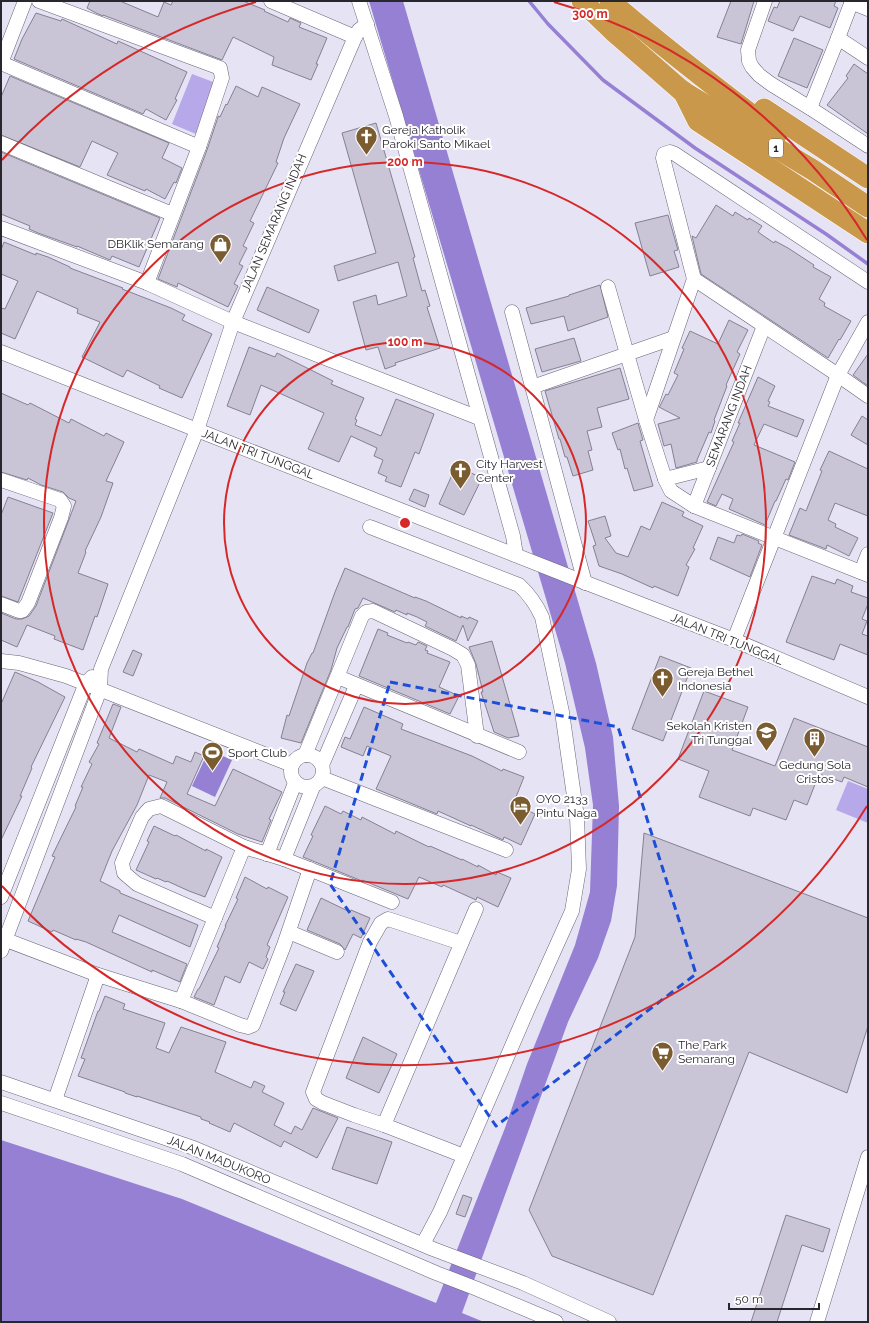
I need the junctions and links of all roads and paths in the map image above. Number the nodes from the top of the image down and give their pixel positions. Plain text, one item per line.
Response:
1 (25, 1) edge
2 (39, 1) edge
3 (271, 1) edge
4 (359, 1) edge
5 (582, 1) edge
6 (610, 1) edge
7 (765, 1) edge
8 (852, 1) edge
9 (868, 9) edge
10 (367, 24) junction
11 (355, 37) junction
12 (838, 38) junction
13 (868, 58) edge
14 (1, 63) edge
15 (695, 73) junction
16 (682, 91) junction
17 (810, 108) junction
18 (1, 143) edge
19 (868, 146) edge
20 (199, 147) junction
21 (868, 178) edge
22 (868, 198) edge
23 (868, 206) edge
24 (172, 214) junction
25 (1, 228) edge
26 (868, 233) edge
27 (694, 279) junction
28 (868, 282) edge
29 (147, 283) junction
30 (608, 287) dead end
31 (512, 312) dead end
32 (233, 322) junction
33 (868, 322) edge
34 (764, 326) junction
35 (673, 338) junction
36 (1, 352) edge
37 (627, 354) junction
38 (838, 375) junction
39 (532, 387) junction
40 (868, 396) edge
41 (479, 418) junction
42 (646, 420) junction
43 (197, 430) junction
44 (709, 468) junction
45 (665, 479) junction
46 (2, 484) edge
47 (694, 506) junction
48 (370, 527) dead end
49 (775, 537) junction
50 (868, 554) edge
51 (516, 555) junction
52 (864, 574) edge
53 (581, 581) junction
54 (1, 604) edge
55 (734, 640) junction
56 (3, 659) edge
57 (101, 669) junction
58 (338, 677) junction
59 (86, 683) junction
60 (356, 686) junction
61 (100, 689) junction
62 (868, 697) edge
63 (478, 736) junction
64 (519, 752) dead end
65 (305, 755) junction
66 (292, 765) junction
67 (319, 777) junction
68 (295, 783) junction
69 (32, 818) junction
70 (49, 824) junction
71 (244, 847) junction
72 (506, 850) dead end
73 (267, 854) junction
74 (284, 859) junction
75 (310, 869) junction
76 (1, 897) edge
77 (392, 902) dead end
78 (476, 909) dead end
79 (215, 918) junction
80 (289, 932) junction
81 (3, 943) edge
82 (461, 943) junction
83 (337, 952) dead end
84 (98, 975) junction
85 (182, 1002) junction
86 (1, 1082) edge
87 (55, 1100) junction
88 (1, 1103) edge
89 (384, 1125) junction
90 (464, 1156) junction
91 (868, 1157) edge
92 (433, 1248) junction
93 (556, 1322) edge
94 (609, 1322) edge
95 (817, 1322) edge

1 - 14 street
2 - 20 street
3 - 11 street
4 - 10 street
5 - 16 highway, 1
6 - 15 highway, 1
7 - 17 street
8 - 9 street
8 - 12 street
10 - 11 street, JALAN SEMARANG INDAH
10 - 41 street
11 - 32 street, JALAN SEMARANG INDAH
12 - 13 street
12 - 17 street
14 - 20 street
15 - 21 highway
15 - 22 highway, 1
16 - 23 highway, 1
16 - 26 highway
17 - 19 street
18 - 24 street
20 - 24 street
24 - 29 street
25 - 29 street
27 - 28 street
27 - 34 street
27 - 35 street
29 - 32 street
30 - 37 street
31 - 39 street
32 - 41 street
32 - 43 street, JALAN SEMARANG INDAH
33 - 38 street
34 - 38 street
34 - 44 street, SEMARANG INDAH
35 - 37 street
35 - 42 street
36 - 43 street, JALAN TRI TUNGGAL
37 - 39 street
37 - 42 street
38 - 40 street
38 - 49 street
39 - 53 street
41 - 51 street
42 - 45 street
43 - 51 street, JALAN TRI TUNGGAL
43 - 57 street, JALAN SEMARANG INDAH
44 - 45 street
44 - 47 street, SEMARANG INDAH
45 - 47 street
46 - 54 street
47 - 49 street
48 - 90 street
49 - 52 street
49 - 55 street
50 - 52 street
51 - 53 street, JALAN TRI TUNGGAL
53 - 55 street, JALAN TRI TUNGGAL
55 - 62 street, JALAN TRI TUNGGAL
56 - 59 street
57 - 59 street
57 - 61 street
58 - 60 street
58 - 63 street
58 - 65 street
59 - 61 street
59 - 69 street
60 - 63 street
60 - 67 street
61 - 66 street
61 - 70 street
63 - 64 street
65 - 66 street
65 - 67 street
66 - 68 street
67 - 68 street
67 - 72 street
67 - 74 street
68 - 73 street
69 - 70 street
69 - 76 street
70 - 81 street
71 - 73 street
71 - 79 street
71 - 79 street
73 - 74 street
74 - 75 street
75 - 77 street
75 - 80 street
78 - 82 street
79 - 85 street
80 - 83 street
80 - 85 street
81 - 84 street
82 - 89 street
82 - 89 street
84 - 85 street
84 - 87 street
86 - 87 street, JALAN MADUKORO
87 - 92 street, JALAN MADUKORO
88 - 93 street, JALAN MADUKORO
89 - 90 street
90 - 92 street
91 - 95 street
92 - 94 street, JALAN MADUKORO

